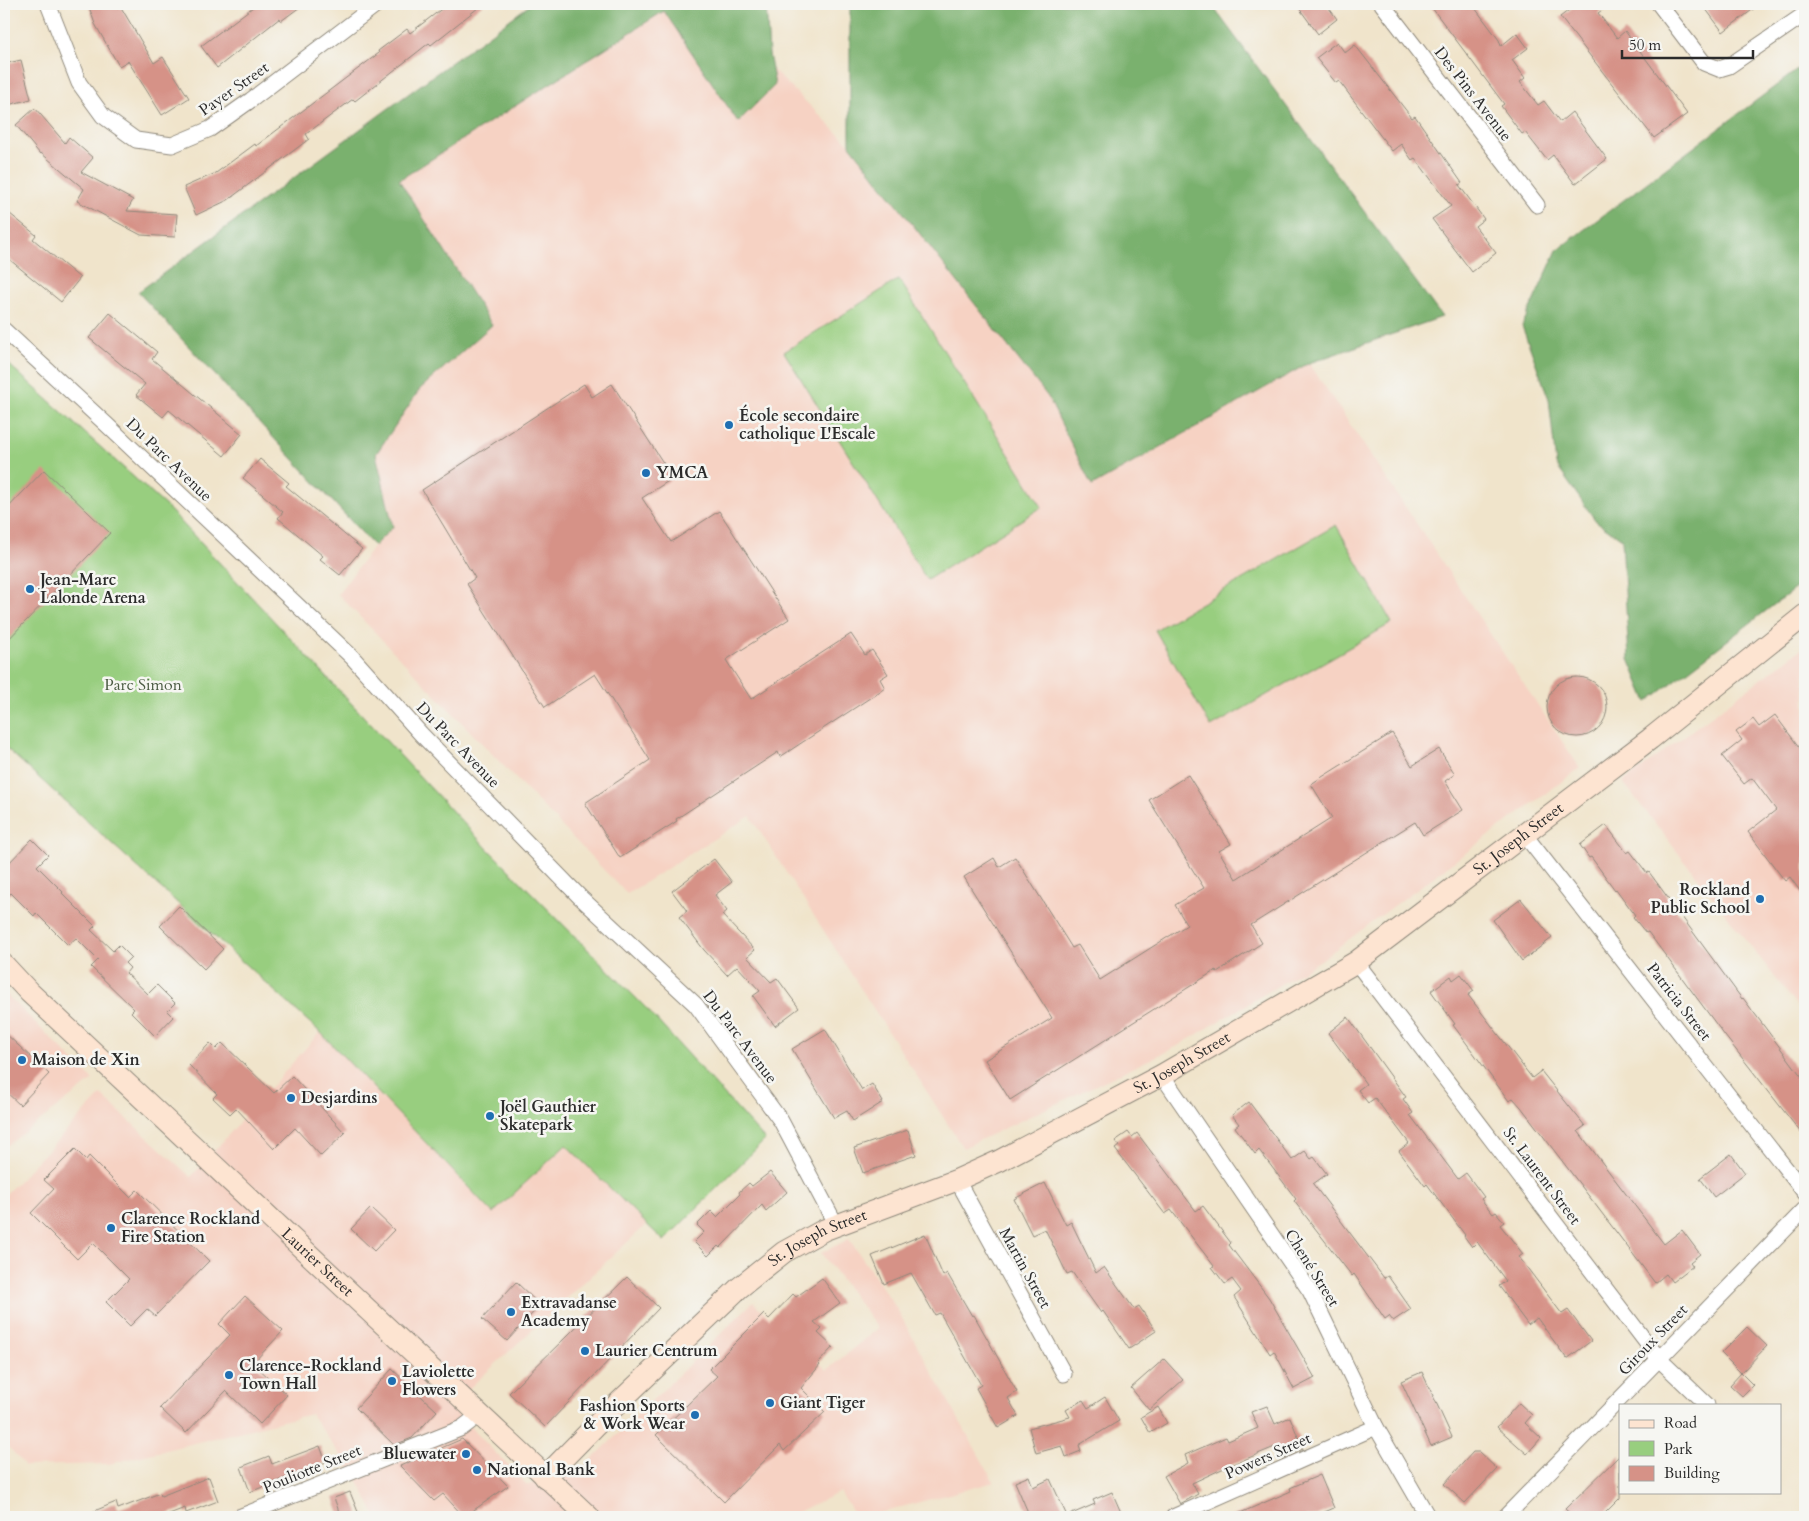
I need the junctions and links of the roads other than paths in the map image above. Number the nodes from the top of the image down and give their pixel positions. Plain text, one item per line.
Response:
1 (48, 4) edge
2 (377, 4) edge
3 (1382, 4) edge
4 (1659, 4) edge
5 (1805, 14) edge
6 (1537, 205) dead end
7 (4, 330) edge
8 (1805, 615) edge
9 (1524, 834) junction
10 (1356, 962) junction
11 (4, 965) edge
12 (1162, 1075) junction
13 (956, 1180) junction
14 (1805, 1193) edge
15 (1805, 1209) edge
16 (836, 1225) junction
17 (1660, 1359) junction
18 (1064, 1374) dead end
19 (1706, 1404) edge
20 (479, 1415) junction
21 (1376, 1427) junction
22 (545, 1477) junction
23 (239, 1517) edge
24 (589, 1517) edge
25 (1173, 1517) edge
26 (1428, 1517) edge
27 (1505, 1517) edge

1 - 2 street, Payer Street
3 - 6 street, Des Pins Avenue
4 - 5 street
7 - 16 street, Du Parc Avenue
8 - 9 street, St. Joseph Street
9 - 10 street, St. Joseph Street
9 - 14 street, Patricia Street
10 - 12 street, St. Joseph Street
10 - 17 street, St. Laurent Street
11 - 20 street, Laurier Street
12 - 13 street, St. Joseph Street
12 - 21 street, Chené Street
13 - 16 street, St. Joseph Street
13 - 18 street, Martin Street
15 - 17 street, Giroux Street
16 - 22 street, St. Joseph Street
17 - 19 street, St. Laurent Street
17 - 27 street, Giroux Street
20 - 22 street, Laurier Street
20 - 23 street, Pouliotte Street
21 - 25 street, Powers Street
21 - 26 street, Chené Street
22 - 24 street, Laurier Street

